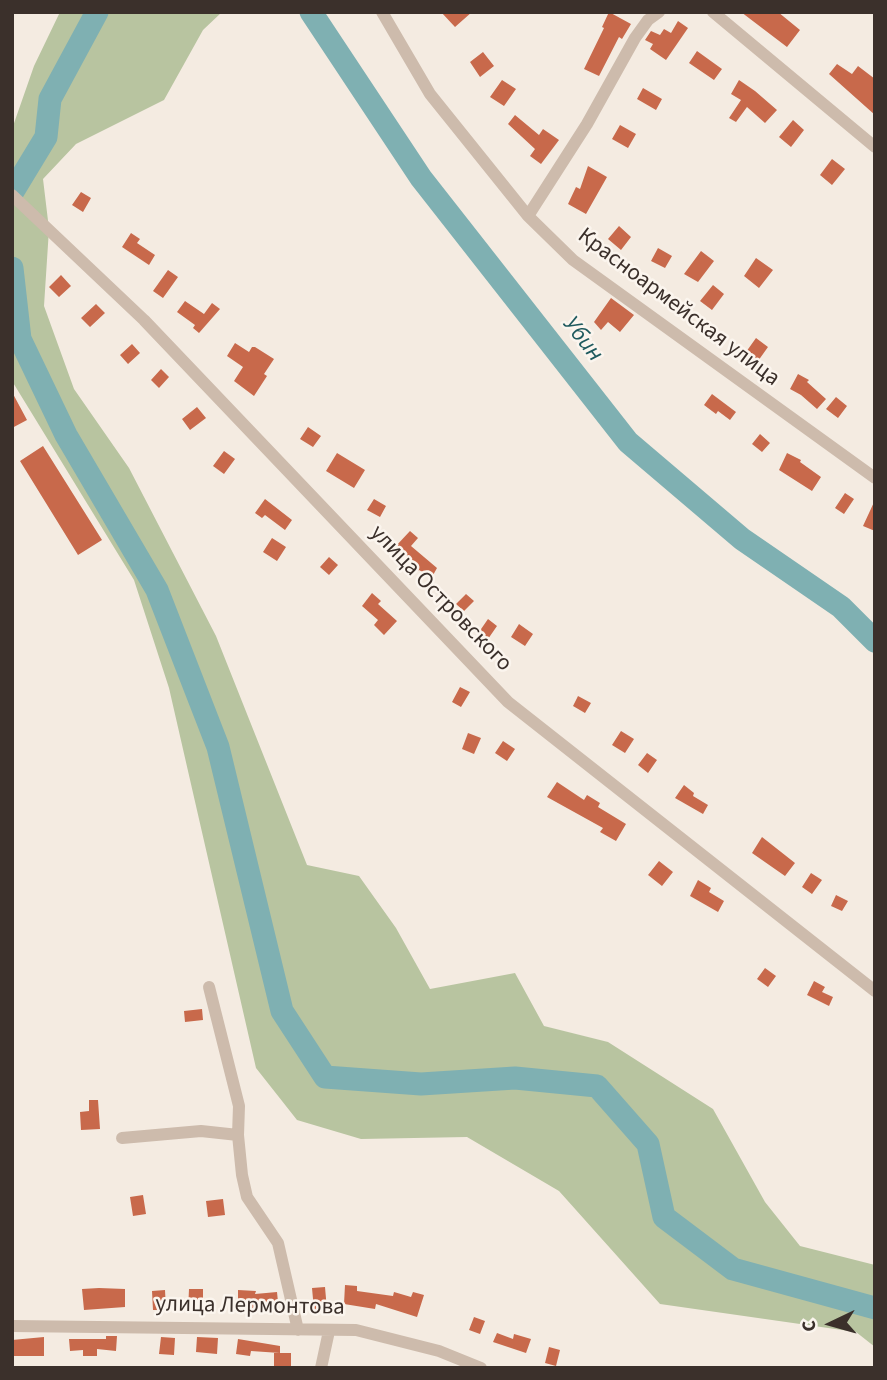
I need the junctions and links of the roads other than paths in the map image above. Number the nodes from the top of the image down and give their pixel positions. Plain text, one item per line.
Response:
1 (382, 12) edge
2 (659, 12) edge
3 (713, 12) edge
4 (875, 147) edge
5 (15, 197) edge
6 (528, 216) junction
7 (873, 473) edge
8 (209, 987) dead end
9 (875, 991) edge
10 (238, 1135) junction
11 (122, 1138) dead end
12 (12, 1326) edge
13 (298, 1330) junction
14 (329, 1331) junction
15 (321, 1368) edge
16 (481, 1368) edge

1 - 6 street, Красноармейская улица
2 - 6 street
3 - 4 street
5 - 9 street, улица Островского
6 - 7 street, Красноармейская улица
8 - 10 street
10 - 11 street
10 - 13 street
12 - 13 street, улица Лермонтова
13 - 14 street, улица Лермонтова
14 - 15 street
14 - 16 street, улица Лермонтова

